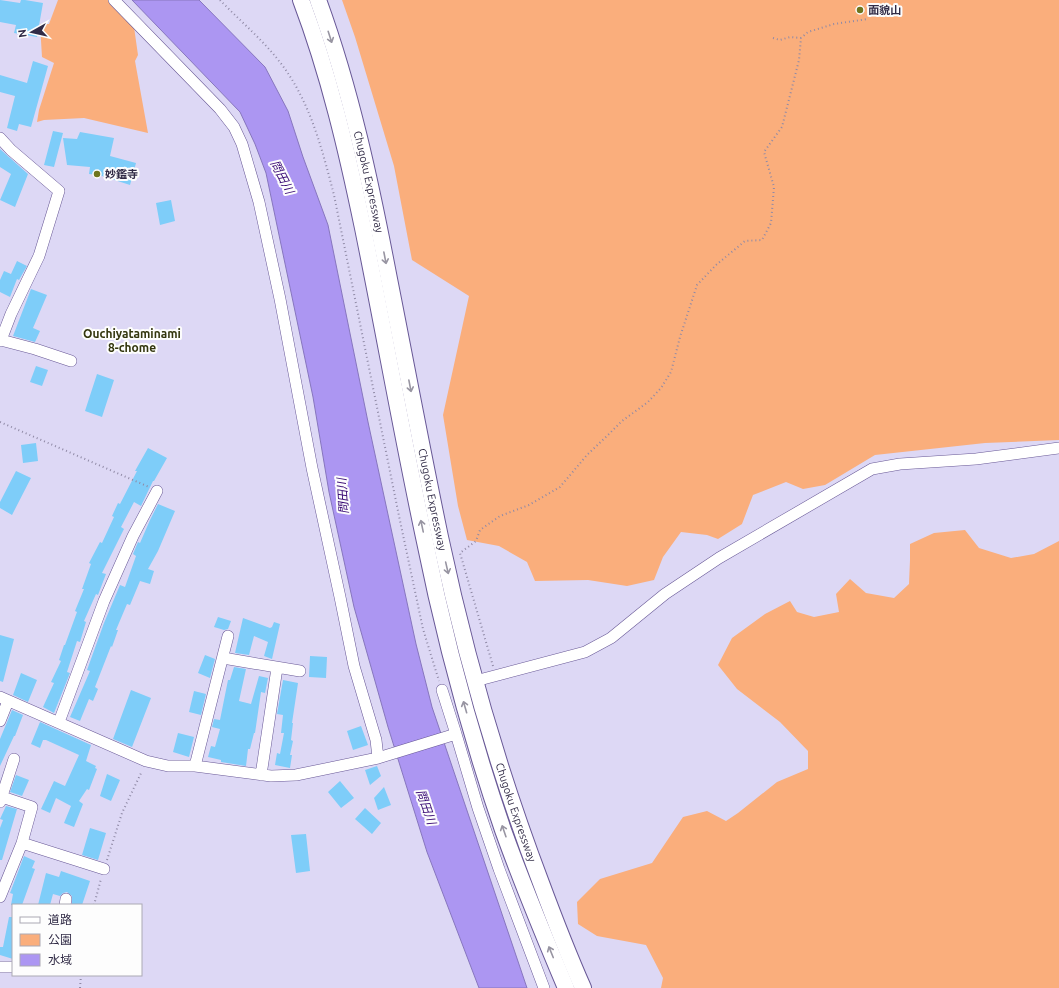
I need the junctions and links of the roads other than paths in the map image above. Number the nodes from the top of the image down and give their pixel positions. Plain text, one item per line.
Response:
1 (114, 0) edge
2 (301, 0) edge
3 (318, 0) edge
4 (0, 138) edge
5 (1, 340) edge
6 (71, 361) dead end
7 (1059, 448) edge
8 (157, 491) road end
9 (228, 636) dead end
10 (222, 658) junction
11 (277, 668) junction
12 (300, 671) dead end
13 (484, 679) dead end
14 (442, 690) road end
15 (4, 699) edge
16 (0, 721) edge
17 (59, 722) junction
18 (452, 736) junction
19 (378, 758) junction
20 (14, 759) dead end
21 (195, 766) junction
22 (261, 775) junction
23 (1, 799) edge
24 (22, 843) junction
25 (104, 869) road end
26 (0, 897) edge
27 (0, 967) edge
28 (12, 967) edge
29 (544, 988) edge
30 (566, 988) edge
31 (583, 988) edge

1 - 19 street
30 -> 2 highway, Chugoku Expressway
3 -> 31 highway, Chugoku Expressway
4 - 5 street
5 - 6 street
7 - 13 street
8 - 17 street
9 - 10 street
10 - 11 street
10 - 21 street
11 - 12 street
11 - 22 street
14 - 18 street
15 - 16 street
15 - 17 street
17 - 21 street
18 - 19 street
18 - 29 street
19 - 22 street
20 - 23 street
21 - 22 street
23 - 24 street
24 - 25 street
24 - 26 street
27 - 28 street

